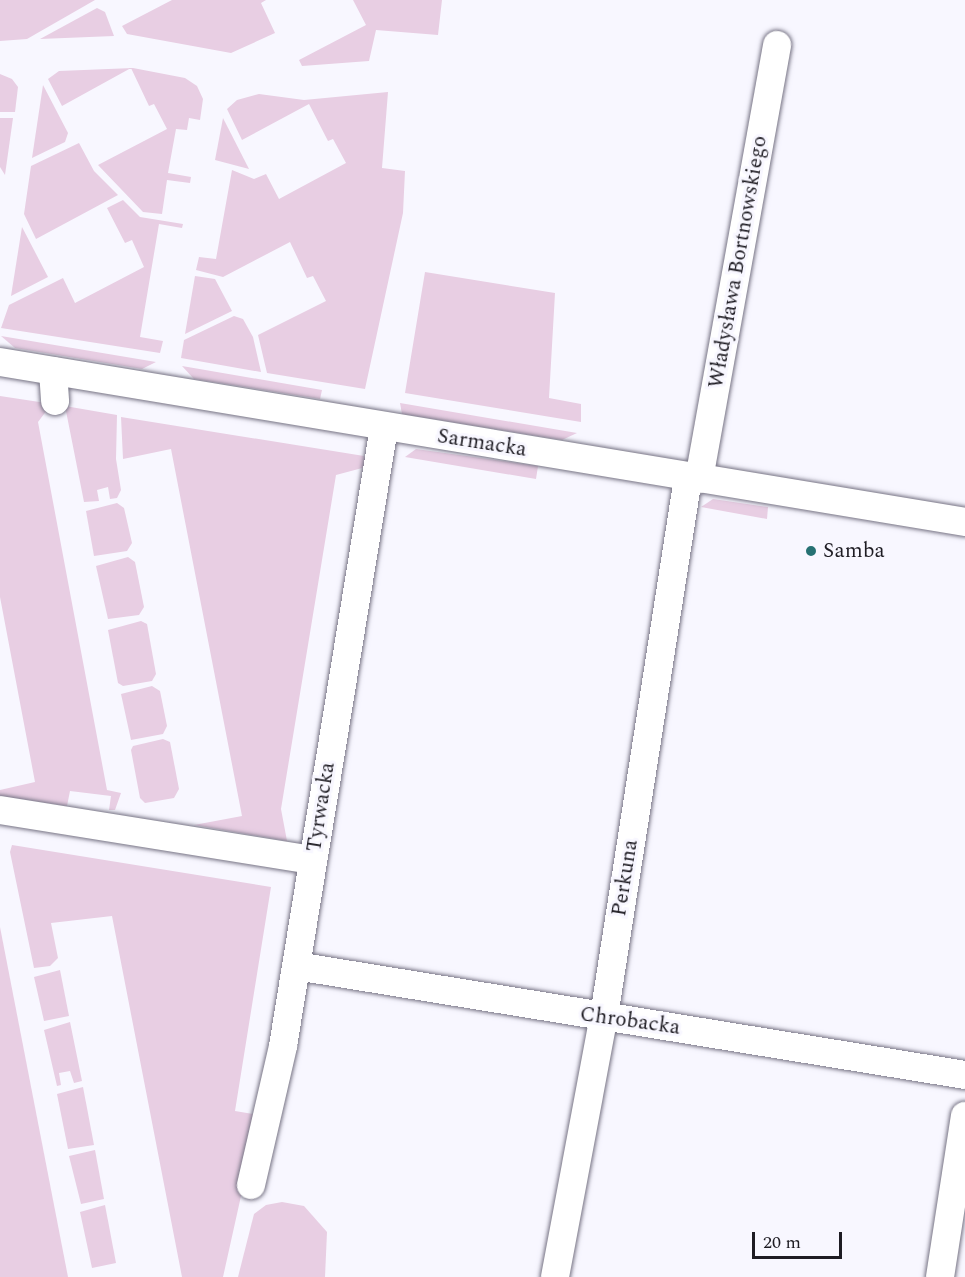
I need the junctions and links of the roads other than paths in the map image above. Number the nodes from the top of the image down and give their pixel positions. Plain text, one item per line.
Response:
1 (777, 45) dead end
2 (0, 362) edge
3 (53, 371) junction
4 (55, 401) dead end
5 (384, 427) junction
6 (693, 478) junction
7 (965, 522) edge
8 (0, 810) edge
9 (313, 860) junction
10 (296, 966) junction
11 (604, 1016) junction
12 (965, 1075) edge
13 (965, 1116) edge
14 (251, 1185) dead end
15 (555, 1277) edge
16 (940, 1277) edge

1 - 6 street, Władysława Bortnowskiego
2 - 3 street, Sarmacka
3 - 4 street
3 - 5 street, Sarmacka
5 - 6 street, Sarmacka
5 - 9 street, Tyrwacka
6 - 7 street, Sarmacka
6 - 11 street, Perkuna
8 - 9 street
9 - 10 street, Tyrwacka
10 - 11 street, Chrobacka
10 - 14 street, Tyrwacka
11 - 12 street, Chrobacka
11 - 15 street, Perkuna
13 - 16 street

